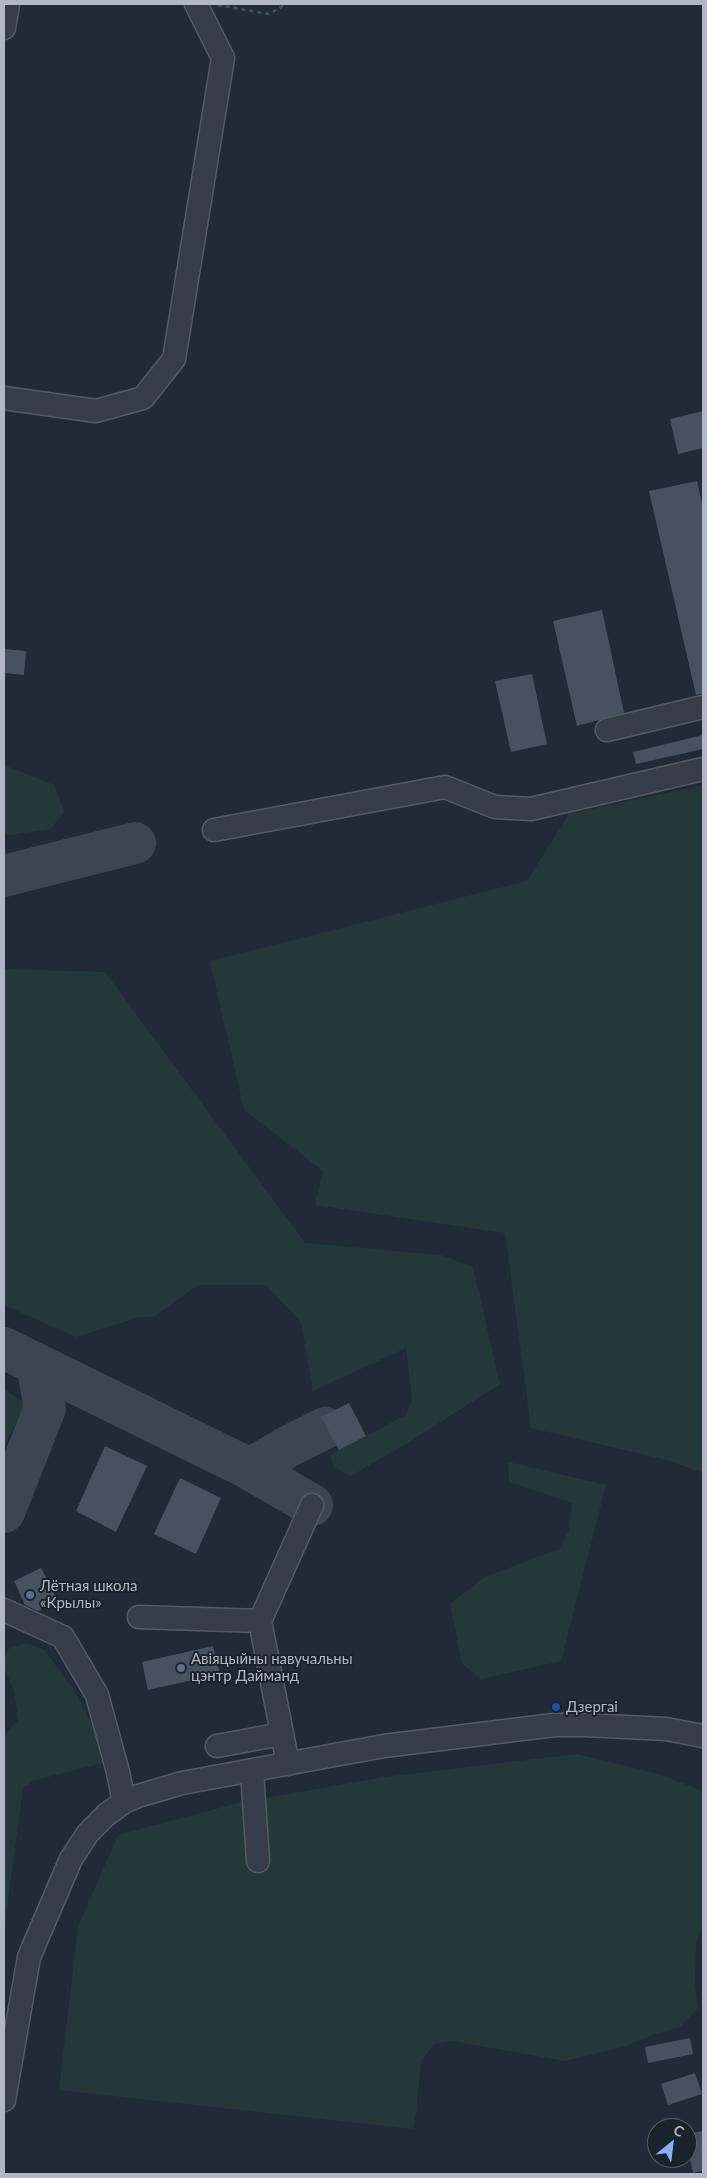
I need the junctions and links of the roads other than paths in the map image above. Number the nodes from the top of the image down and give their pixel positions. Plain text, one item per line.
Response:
1 (8, 4) edge
2 (196, 4) edge
3 (4, 28) edge
4 (4, 398) edge
5 (703, 707) edge
6 (607, 730) dead end
7 (703, 769) edge
8 (214, 830) dead end
9 (312, 1505) dead end
10 (4, 1610) edge
11 (139, 1617) dead end
12 (260, 1621) junction
13 (282, 1734) junction
14 (703, 1736) edge
15 (217, 1746) dead end
16 (288, 1764) junction
17 (252, 1771) junction
18 (124, 1802) junction
19 (258, 1860) dead end
20 (4, 2100) edge

1 - 3 street
2 - 4 street
5 - 6 street
7 - 8 street
9 - 12 street
10 - 18 street
11 - 12 street
12 - 13 street
13 - 15 street
13 - 16 street
14 - 16 street
16 - 17 street
17 - 18 street
17 - 19 street
18 - 20 street

